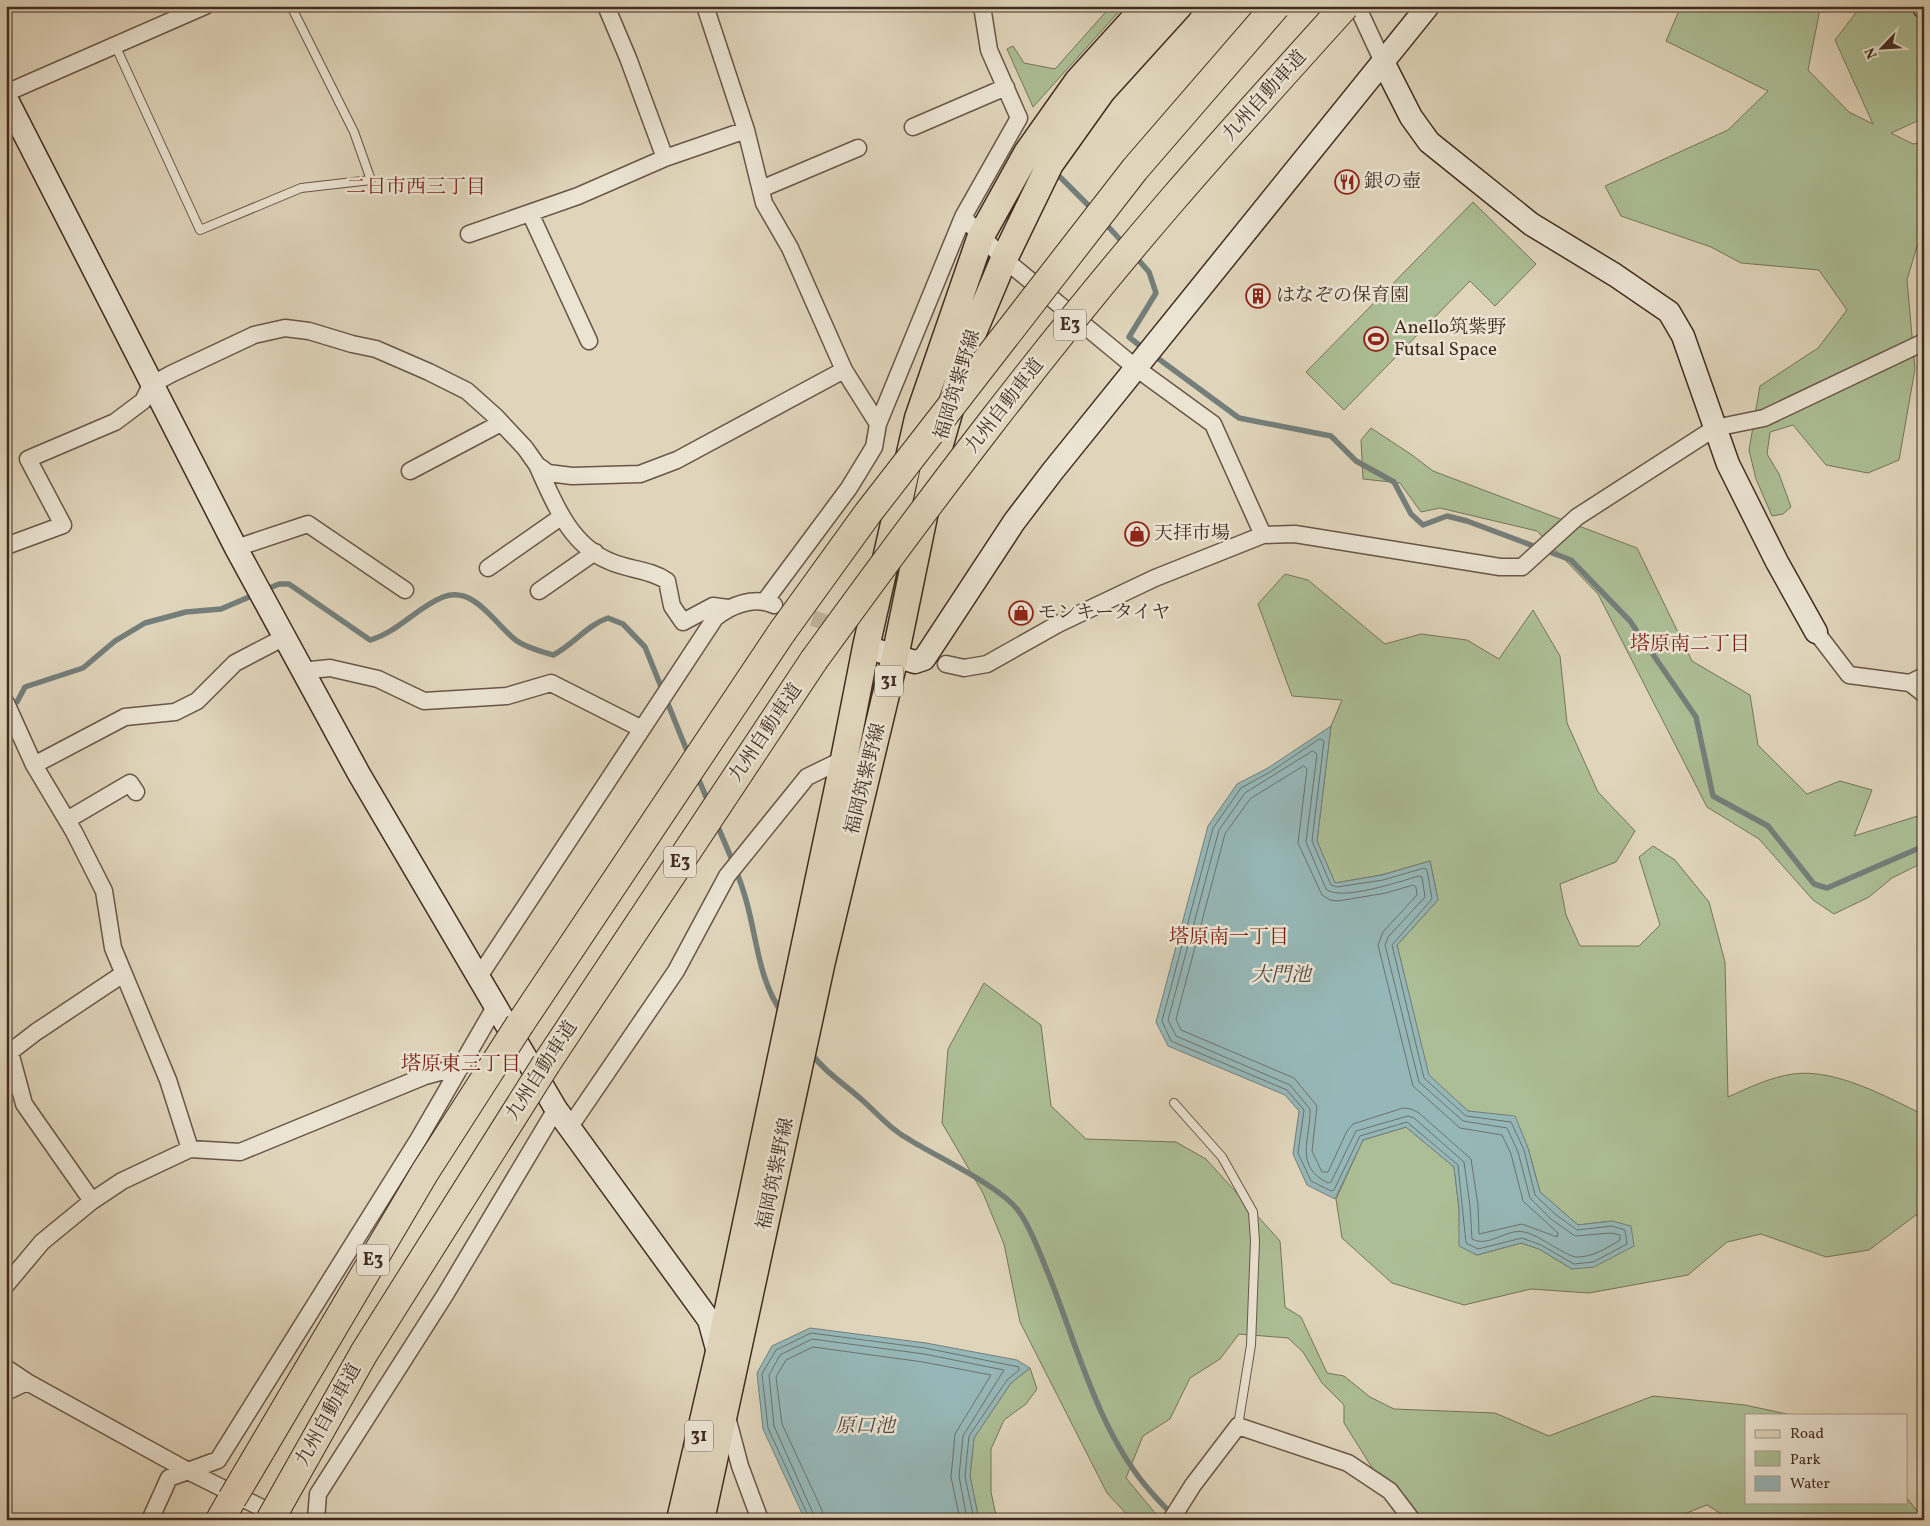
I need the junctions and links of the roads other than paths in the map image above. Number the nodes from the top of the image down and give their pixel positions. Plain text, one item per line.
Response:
1 (205, 6) edge
2 (291, 6) edge
3 (606, 6) edge
4 (705, 6) edge
5 (982, 6) edge
6 (1146, 6) edge
7 (1179, 6) edge
8 (1276, 6) edge
9 (1345, 6) edge
10 (1356, 6) edge
11 (1428, 6) edge
12 (114, 45) junction
13 (1383, 62) junction
14 (1006, 87) junction
15 (6, 93) edge
16 (6, 98) edge
17 (913, 127) dead end
18 (746, 130) junction
19 (858, 148) dead end
20 (665, 158) junction
21 (761, 188) junction
22 (530, 213) junction
23 (963, 217) junction
24 (469, 234) dead end
25 (981, 236) junction
26 (1004, 258) junction
27 (590, 341) dead end
28 (1924, 342) edge
29 (1136, 368) junction
30 (844, 370) junction
31 (151, 385) junction
32 (501, 423) junction
33 (878, 424) junction
34 (1715, 428) junction
35 (537, 465) junction
36 (410, 471) dead end
37 (561, 517) junction
38 (1263, 535) junction
39 (6, 546) edge
40 (236, 548) junction
41 (595, 552) junction
42 (488, 568) dead end
43 (405, 590) dead end
44 (539, 591) dead end
45 (728, 608) junction
46 (1816, 632) joint
47 (283, 638) junction
48 (866, 648) junction
49 (895, 657) junction
50 (946, 664) dead end
51 (301, 671) junction
52 (1917, 679) edge
53 (1924, 694) edge
54 (6, 703) edge
55 (642, 729) junction
56 (844, 759) junction
57 (34, 765) junction
58 (136, 792) dead end
59 (67, 820) junction
60 (123, 974) junction
61 (478, 978) junction
62 (495, 1007) junction
63 (8, 1049) edge
64 (462, 1066) junction
65 (1174, 1103) dead end
66 (556, 1109) junction
67 (569, 1128) junction
68 (190, 1149) junction
69 (92, 1201) junction
70 (6, 1285) edge
71 (718, 1352) junction
72 (6, 1368) edge
73 (27, 1382) junction
74 (6, 1392) edge
75 (725, 1412) junction
76 (1238, 1426) junction
77 (190, 1472) junction
78 (226, 1510) edge
79 (150, 1520) edge
80 (270, 1520) edge
81 (286, 1520) edge
82 (316, 1520) edge
83 (680, 1520) edge
84 (701, 1520) edge
85 (760, 1520) edge
86 (1171, 1520) edge
87 (1412, 1520) edge

1 - 12 street
2 - 12 lane
3 - 20 street
4 - 18 street
5 - 14 street
6 - 25 main road, 福岡筑紫野線 / 31
7 - 26 main road, 福岡筑紫野線 / 31
8 - 78 highway, 九州自動車道 / E3, bridge
9 - 80 highway, 九州自動車道 / E3, bridge
10 - 13 street
11 - 13 street
12 - 15 street
13 - 29 street
13 - 34 street
14 - 17 street
14 - 23 street
16 - 31 street
18 - 20 street
18 - 21 street
19 - 21 street
20 - 22 street
21 - 30 street
22 - 24 street
22 - 27 street
23 - 25 street
23 - 33 street
25 - 26 street
25 - 48 main road, 福岡筑紫野線 / 31
26 - 29 street
26 - 49 main road, 福岡筑紫野線 / 31
28 - 34 street
29 - 38 street
29 - 49 street
30 - 33 street
30 - 35 street
31 - 32 street
31 - 39 street
31 - 40 street
32 - 35 street
32 - 36 street
33 - 45 street
34 - 38 street
34 - 46 street
35 - 37 street
37 - 41 street
37 - 42 street
38 - 50 street
40 - 43 street
40 - 47 street
41 - 44 street
41 - 45 street
45 - 55 street
46 - 52 street
47 - 51 street
47 - 57 street
48 - 49 street
48 - 56 main road, 福岡筑紫野線 / 31
49 - 75 main road, 福岡筑紫野線 / 31
51 - 55 street
51 - 61 street
52 - 53 street
54 - 57 street
55 - 61 street
56 - 67 street
56 - 71 main road, 福岡筑紫野線 / 31
57 - 59 street
58 - 59 street
59 - 60 street
60 - 63 street
60 - 68 street
61 - 62 street
62 - 64 street
62 - 66 street
63 - 69 street
64 - 68 street
64 - 77 street
65 - 76 lane
66 - 67 street
66 - 82 street
67 - 71 street
68 - 69 street
69 - 70 street
71 - 75 street
71 - 83 main road, 福岡筑紫野線 / 31
72 - 73 street
73 - 74 street
73 - 77 street
75 - 84 main road, 福岡筑紫野線 / 31
75 - 85 street
76 - 86 street
76 - 87 street
77 - 79 street
77 - 81 street

